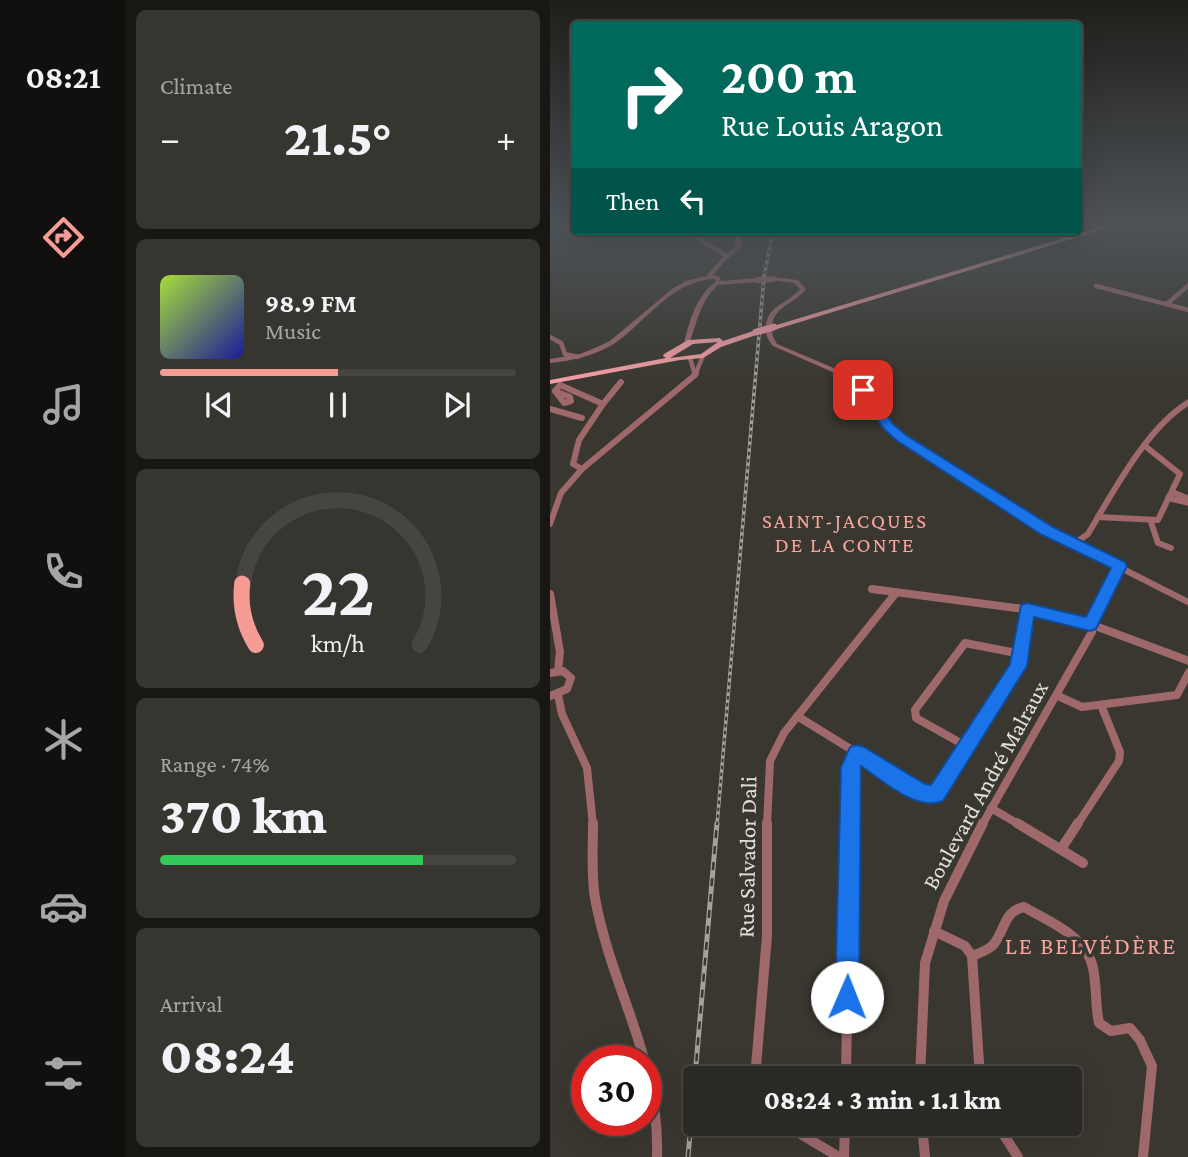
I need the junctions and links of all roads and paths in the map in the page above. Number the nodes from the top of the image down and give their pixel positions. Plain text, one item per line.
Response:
1 (707, 278) edge
2 (712, 278) edge
3 (717, 278) edge
4 (939, 278) edge
5 (717, 281) junction
6 (702, 283) junction
7 (1189, 285) edge
8 (1096, 286) dead end
9 (705, 295) junction
10 (1168, 303) junction
11 (1189, 310) edge
12 (691, 324) junction
13 (755, 332) junction
14 (550, 337) edge
15 (701, 342) junction
16 (687, 344) junction
17 (680, 350) junction
18 (711, 350) junction
19 (703, 356) junction
20 (562, 357) junction
21 (688, 358) junction
22 (550, 361) edge
23 (641, 364) junction
24 (695, 375) junction
25 (550, 382) edge
26 (621, 382) dead end
27 (555, 391) dead end
28 (1189, 402) edge
29 (603, 404) junction
30 (550, 410) edge
31 (576, 412) dead end
32 (582, 418) junction
33 (590, 420) junction
34 (1145, 446) junction
35 (582, 469) junction
36 (1170, 495) junction
37 (1189, 501) edge
38 (1098, 517) junction
39 (1151, 522) junction
40 (550, 524) edge
41 (1083, 542) junction
42 (1171, 548) dead end
43 (1120, 566) junction
44 (872, 589) dead end
45 (550, 594) edge
46 (895, 594) junction
47 (1189, 603) edge
48 (1027, 609) junction
49 (1090, 624) junction
50 (1021, 654) junction
51 (1189, 661) edge
52 (554, 672) edge
53 (1189, 672) edge
54 (554, 695) edge
55 (1058, 696) junction
56 (1101, 705) junction
57 (797, 716) junction
58 (965, 746) junction
59 (857, 754) junction
60 (991, 808) junction
61 (1060, 849) junction
62 (1083, 863) dead end
63 (934, 931) junction
64 (972, 956) junction
65 (756, 1066) edge
66 (846, 1066) edge
67 (921, 1066) edge
68 (979, 1066) edge
69 (805, 1136) edge
70 (844, 1136) edge
71 (923, 1136) edge
72 (1005, 1136) edge
73 (657, 1157) edge
74 (842, 1157) edge
75 (925, 1157) edge
76 (1018, 1157) edge
77 (1143, 1157) edge

1 - 6 street
2 - 5 street
3 - 5 street
4 - 13 main road, bridge
5 - 6 street
5 - 9 street
5 - 41 street, bridge
6 - 9 street
6 - 20 street
7 - 10 street
8 - 10 street
9 - 12 street
10 - 11 street
12 - 15 street
12 - 16 street
13 - 15 main road
13 - 18 main road
14 - 20 street
15 - 16 main road
15 - 18 main road
16 - 17 main road
17 - 21 main road
17 - 23 main road
18 - 19 main road
19 - 21 main road
19 - 24 street
20 - 22 street
21 - 23 main road
21 - 24 street
23 - 25 main road
24 - 35 street
26 - 29 street
27 - 29 street
28 - 34 street
29 - 33 street
30 - 32 street
31 - 32 street
32 - 33 street
33 - 35 street
34 - 36 street
34 - 38 street
35 - 40 street
36 - 37 street
36 - 39 street
38 - 39 street
38 - 41 street
39 - 42 street
41 - 43 street
43 - 47 street
43 - 49 street, Boulevard André Malraux
44 - 46 street
45 - 52 street
46 - 48 street
46 - 57 street, Rue Salvador Dali
48 - 49 street
48 - 50 street
49 - 51 street
49 - 55 street, Boulevard André Malraux
50 - 58 street
50 - 58 street
52 - 54 street
53 - 56 street
54 - 73 street
55 - 56 street
55 - 60 street, Boulevard André Malraux
56 - 61 street
57 - 59 street
57 - 65 street, Rue Salvador Dali
58 - 59 street
59 - 66 street
60 - 61 street
60 - 63 street, Boulevard André Malraux
61 - 62 street
63 - 64 street
63 - 67 street, Boulevard André Malraux
64 - 68 street
64 - 77 street
69 - 74 street
70 - 74 street
71 - 75 street
72 - 76 street

